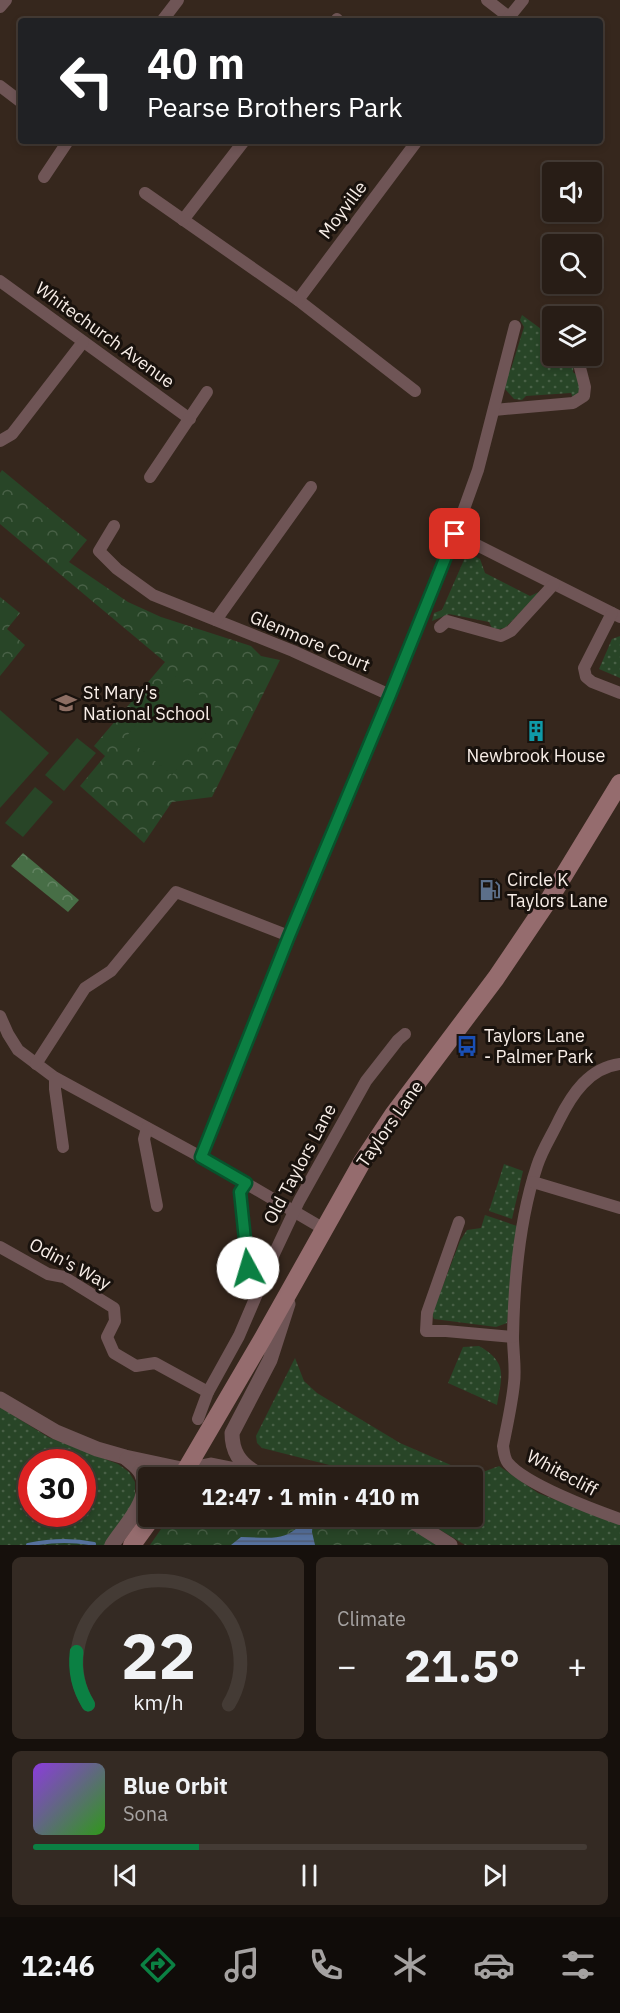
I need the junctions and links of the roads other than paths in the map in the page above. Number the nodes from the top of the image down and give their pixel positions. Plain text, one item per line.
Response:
1 (6, 0) edge
2 (178, 0) edge
3 (487, 0) edge
4 (523, 0) edge
5 (0, 8) edge
6 (164, 18) edge
7 (506, 18) edge
8 (508, 18) edge
9 (0, 86) edge
10 (18, 100) edge
11 (66, 144) edge
12 (242, 144) edge
13 (415, 144) edge
14 (44, 177) dead end
15 (145, 193) dead end
16 (183, 220) junction
17 (0, 281) edge
18 (298, 300) junction
19 (515, 326) dead end
20 (83, 342) junction
21 (580, 366) edge
22 (415, 391) dead end
23 (207, 392) dead end
24 (494, 410) junction
25 (190, 419) junction
26 (1, 441) edge
27 (150, 477) dead end
28 (311, 487) dead end
29 (114, 526) dead end
30 (455, 534) junction
31 (554, 584) junction
32 (616, 615) edge
33 (216, 620) junction
34 (440, 627) dead end
35 (620, 693) edge
36 (390, 695) junction
37 (620, 783) edge
38 (289, 936) junction
39 (0, 1016) edge
40 (405, 1035) dead end
41 (36, 1064) junction
42 (620, 1064) edge
43 (56, 1078) junction
44 (147, 1128) junction
45 (63, 1147) dead end
46 (201, 1157) junction
47 (533, 1182) junction
48 (246, 1183) junction
49 (157, 1206) dead end
50 (620, 1208) edge
51 (294, 1211) junction
52 (459, 1222) dead end
53 (324, 1228) junction
54 (0, 1247) edge
55 (248, 1268) dead end
56 (295, 1278) junction
57 (513, 1337) junction
58 (208, 1392) junction
59 (0, 1399) edge
60 (198, 1419) dead end
61 (125, 1457) junction
62 (159, 1467) edge
63 (187, 1467) edge
64 (205, 1467) edge
65 (222, 1467) edge
66 (247, 1467) edge
67 (620, 1519) edge
68 (145, 1527) edge
69 (421, 1527) edge
70 (112, 1545) edge
71 (132, 1545) edge
72 (450, 1545) edge

1 - 5 street
2 - 6 street
3 - 7 street
4 - 8 street
9 - 10 street
11 - 14 street
12 - 16 street
13 - 18 street, Moyville
15 - 16 street
16 - 18 street
17 - 20 street, Whitechurch Avenue
18 - 22 street
19 - 24 street
20 - 25 street, Whitechurch Avenue
20 - 26 street
21 - 24 street
23 - 25 street
24 - 30 street
25 - 27 street
28 - 33 street, Glenmore Court
29 - 33 street, Glenmore Court
30 - 31 street
30 - 36 street
31 - 32 street
31 - 34 street
32 - 35 street
33 - 36 street, Glenmore Court
36 - 38 street
37 - 53 main road, Taylors Lane
38 - 41 street
38 - 46 street
39 - 41 street
40 - 51 street, Old Taylors Lane
41 - 43 street
42 - 47 street, Whitecliff
43 - 44 street
43 - 45 street
44 - 46 street
44 - 49 street
46 - 48 street
47 - 50 street
47 - 57 street, Whitecliff
48 - 51 street
48 - 55 street
51 - 53 street
51 - 58 street, Old Taylors Lane
52 - 57 street
53 - 56 main road, Taylors Lane
54 - 58 street, Odin's Way
56 - 63 main road, Taylors Lane
56 - 66 street
57 - 67 street, Whitecliff
58 - 60 street, Old Taylors Lane
59 - 61 street
61 - 62 street
61 - 70 street
64 - 65 street
68 - 71 main road
69 - 72 street

